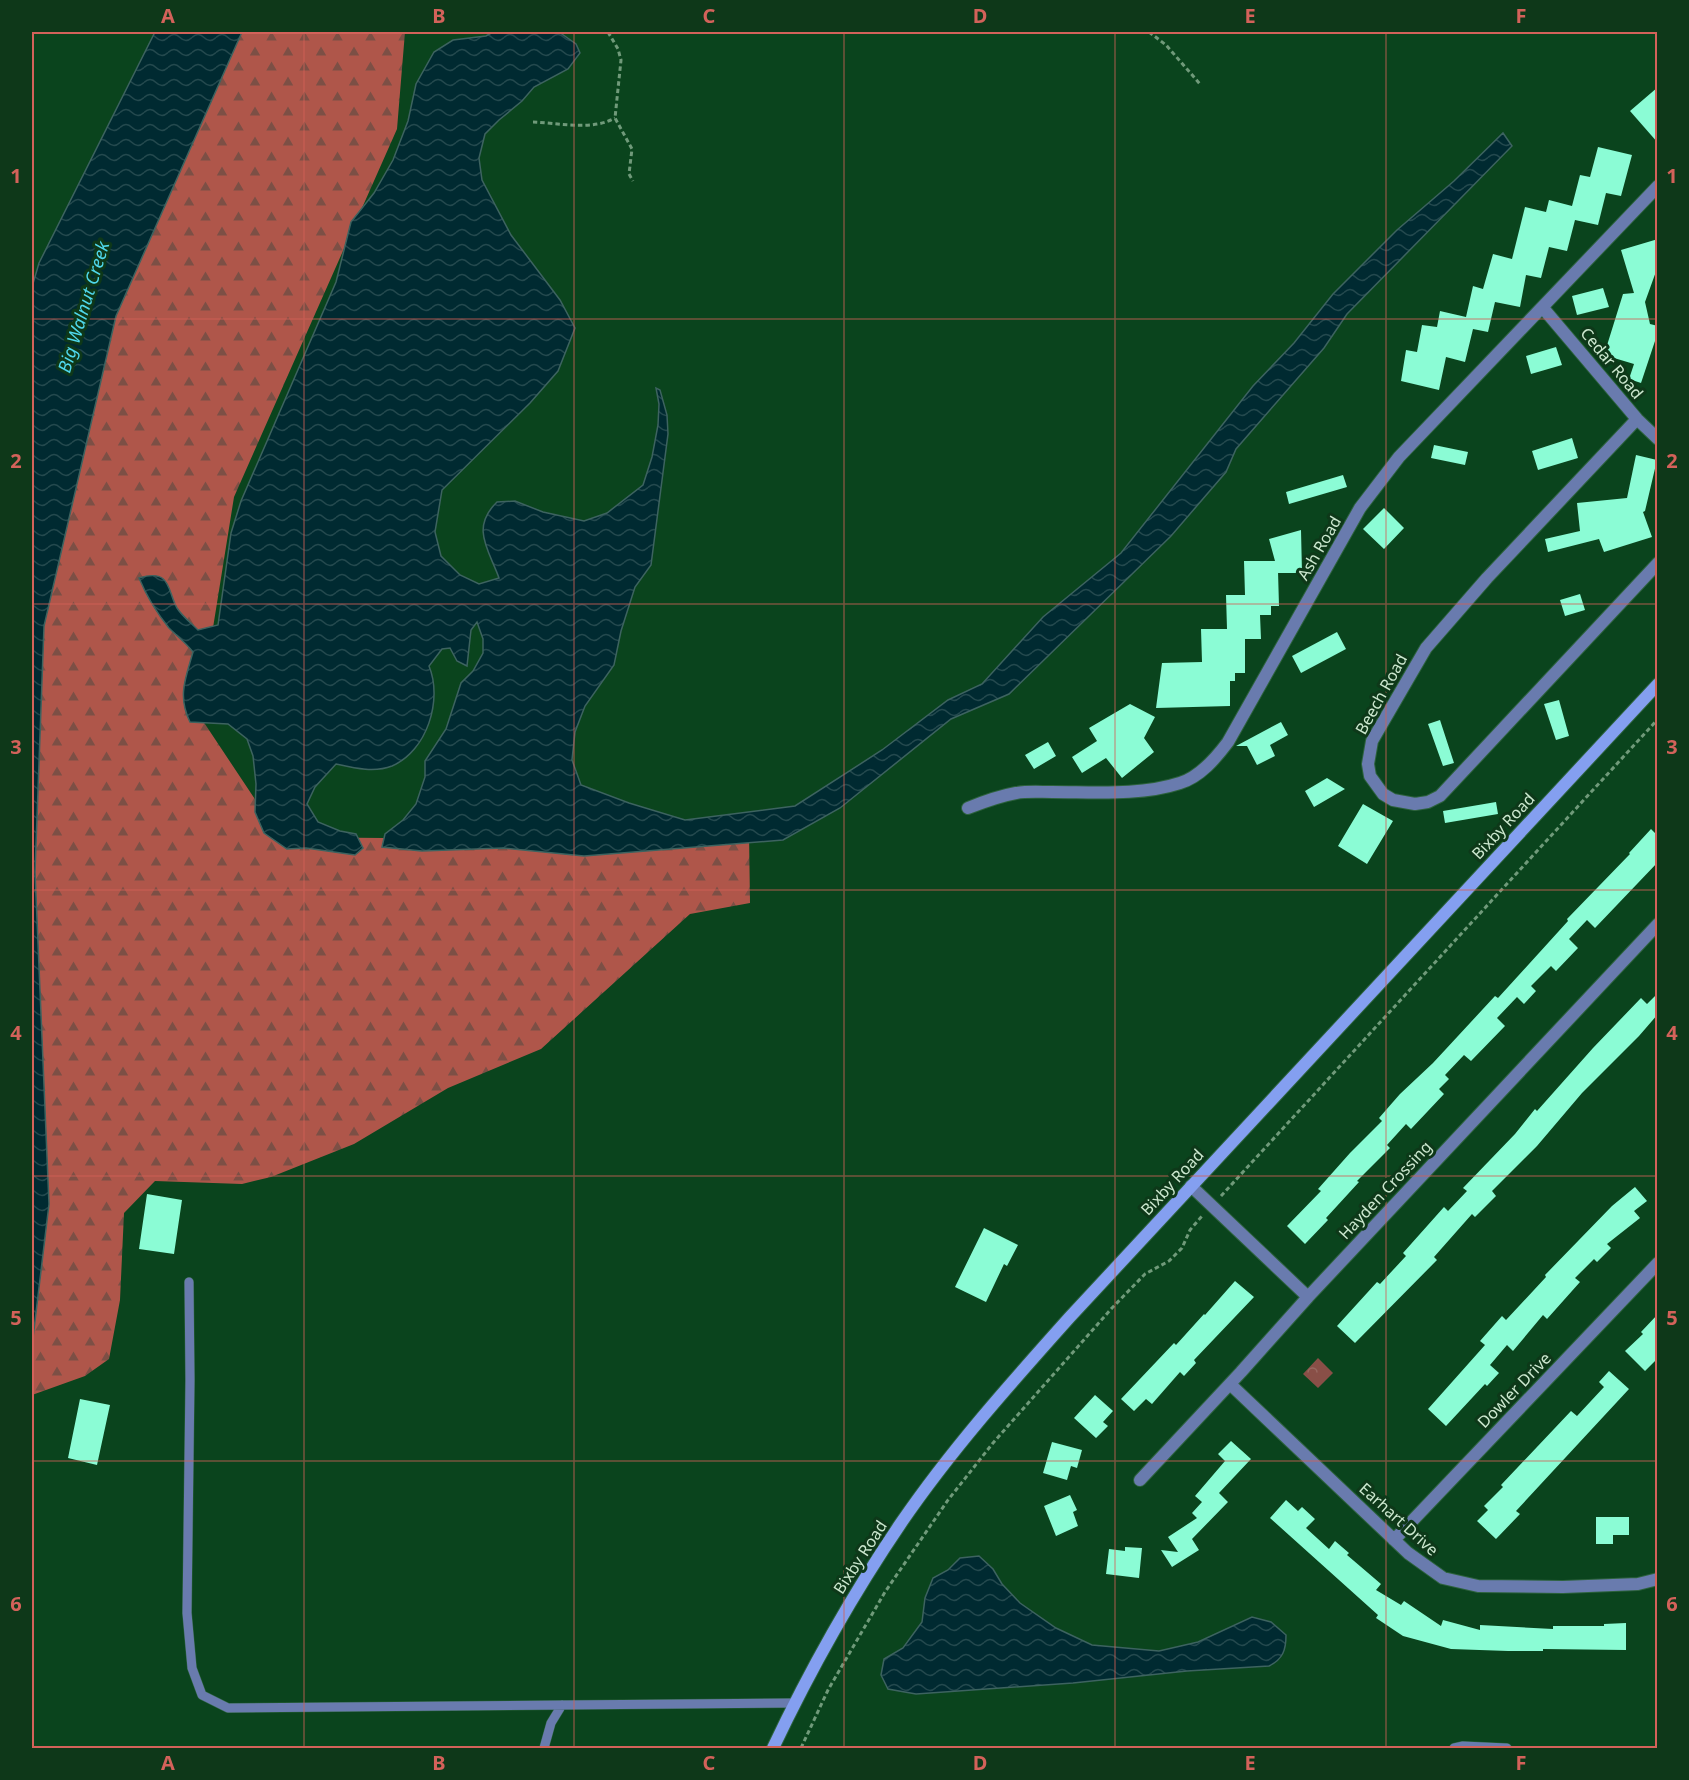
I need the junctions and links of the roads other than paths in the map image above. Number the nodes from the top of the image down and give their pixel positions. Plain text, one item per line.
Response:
1 (1658, 186) edge
2 (1543, 308) junction
3 (1637, 419) junction
4 (1658, 439) edge
5 (1658, 563) edge
6 (1658, 684) edge
7 (968, 808) dead end
8 (1658, 924) edge
9 (1191, 1186) junction
10 (1658, 1263) edge
11 (189, 1282) dead end
12 (1308, 1297) junction
13 (1230, 1384) junction
14 (1140, 1480) dead end
15 (1395, 1540) junction
16 (1658, 1579) edge
17 (794, 1703) junction
18 (562, 1705) junction
19 (544, 1749) edge
20 (773, 1749) edge
21 (1454, 1749) edge
22 (1507, 1749) edge

1 - 2 street, Ash Road
2 - 3 street, Cedar Road
2 - 7 street, Ash Road
3 - 4 street, Cedar Road
3 - 5 street, Beech Road
6 - 9 street, Bixby Road
8 - 12 street, Hayden Crossing
9 - 12 street
9 - 17 street, Bixby Road
10 - 15 street, Dowler Drive
11 - 18 lane
12 - 13 street, Hayden Crossing
13 - 14 street, Hayden Crossing
13 - 15 street, Earhart Drive
15 - 16 street, Earhart Drive
17 - 18 lane
17 - 20 street, Bixby Road
18 - 19 lane
21 - 22 lane

